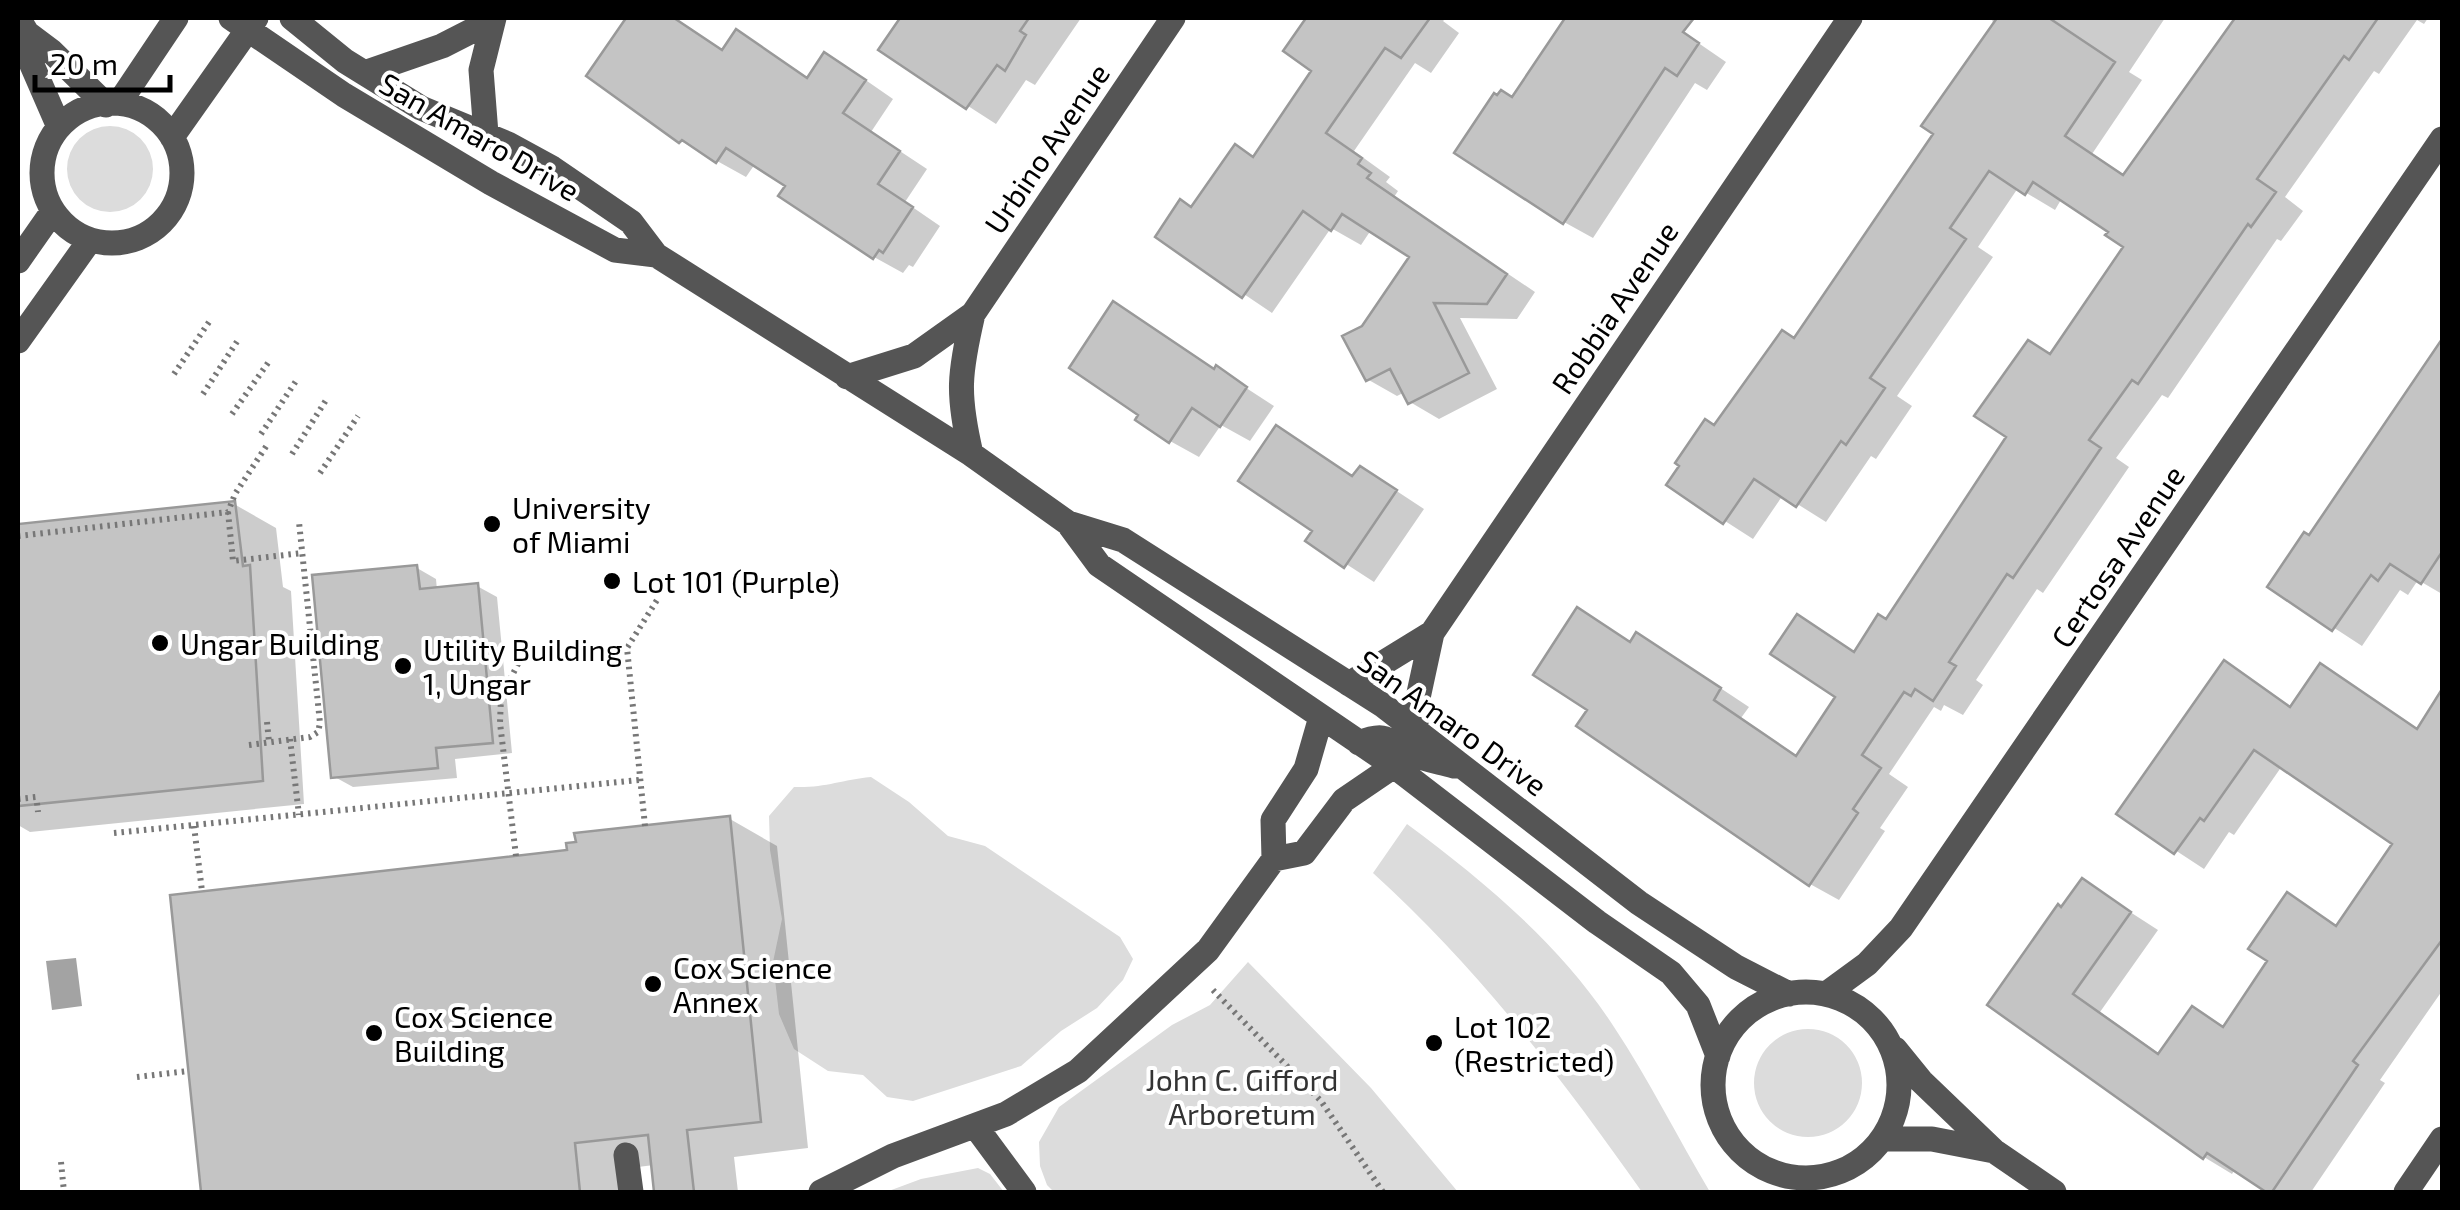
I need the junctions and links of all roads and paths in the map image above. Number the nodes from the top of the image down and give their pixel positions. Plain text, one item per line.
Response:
1 (176, 18) edge
2 (292, 18) edge
3 (1174, 18) edge
4 (1850, 18) edge
5 (492, 19) edge
6 (245, 22) edge
7 (22, 26) edge
8 (364, 73) junction
9 (112, 104) junction
10 (59, 126) junction
11 (486, 134) junction
12 (172, 137) junction
13 (2442, 139) edge
14 (53, 210) junction
15 (90, 240) junction
16 (656, 255) junction
17 (18, 261) edge
18 (973, 314) junction
19 (209, 322) dead end
20 (238, 340) dead end
21 (18, 342) edge
22 (270, 360) dead end
23 (174, 374) dead end
24 (847, 377) junction
25 (298, 378) dead end
26 (202, 394) dead end
27 (328, 397) dead end
28 (232, 414) dead end
29 (358, 416) dead end
30 (261, 434) dead end
31 (268, 445) dead end
32 (292, 454) dead end
33 (971, 454) junction
34 (320, 473) dead end
35 (228, 512) junction
36 (299, 522) dead end
37 (1068, 523) junction
38 (18, 536) edge
39 (302, 553) junction
40 (657, 600) dead end
41 (1432, 633) junction
42 (521, 658) dead end
43 (1349, 684) junction
44 (1321, 717) junction
45 (267, 722) dead end
46 (1416, 729) junction
47 (290, 739) junction
48 (269, 742) junction
49 (1359, 743) junction
50 (249, 745) dead end
51 (1394, 766) junction
52 (1468, 770) junction
53 (639, 780) junction
54 (509, 794) junction
55 (18, 799) edge
56 (37, 804) dead end
57 (299, 815) junction
58 (194, 826) junction
59 (645, 826) dead end
60 (114, 833) dead end
61 (516, 856) dead end
62 (1274, 859) junction
63 (202, 891) dead end
64 (1192, 966) junction
65 (1789, 994) junction
66 (1826, 994) junction
67 (1891, 1044) junction
68 (1718, 1056) junction
69 (188, 1071) dead end
70 (138, 1077) dead end
71 (976, 1127) junction
72 (1883, 1138) junction
73 (2442, 1138) edge
74 (1994, 1151) junction
75 (626, 1156) dead end
76 (1862, 1160) junction
77 (61, 1162) dead end
78 (1779, 1182) edge
79 (64, 1192) edge
80 (631, 1192) edge
81 (821, 1192) edge
82 (1024, 1192) edge
83 (1383, 1192) edge
84 (1846, 1192) edge
85 (2054, 1192) edge
86 (2406, 1192) edge

1 - 9 street
2 - 8 street, San Amaro Drive
3 - 18 street, Urbino Avenue
4 - 41 street, Robbia Avenue
5 - 8 street
5 - 11 street
6 - 12 street
6 - 16 street, San Amaro Drive
7 - 9 street
7 - 10 street
8 - 11 street, San Amaro Drive
9 - 10 street
9 - 12 street
10 - 14 street
11 - 16 street, San Amaro Drive
12 - 15 street
13 - 66 street, Certosa Avenue
14 - 15 street
14 - 17 street
15 - 21 street
16 - 24 street, San Amaro Drive
18 - 24 street, Urbino Avenue
18 - 33 street, Urbino Avenue
19 - 23 path
20 - 26 path
22 - 28 path
24 - 33 street, San Amaro Drive
25 - 30 path
27 - 32 path
29 - 34 path
31 - 35 path
33 - 37 street, San Amaro Drive
35 - 38 path
35 - 39 path
36 - 39 path
37 - 43 street, San Amaro Drive
37 - 44 street, San Amaro Drive
39 - 47 path
40 - 53 path
41 - 43 street, Robbia Avenue
41 - 46 street, Robbia Avenue
42 - 54 path
43 - 46 street, San Amaro Drive
44 - 49 street, San Amaro Drive
44 - 62 street
45 - 48 path
46 - 52 street, San Amaro Drive
47 - 48 path
47 - 57 path
48 - 50 path
49 - 51 street, San Amaro Drive
49 - 52 street
51 - 62 street
51 - 68 street, San Amaro Drive
52 - 65 street, San Amaro Drive
53 - 54 path
53 - 59 path
54 - 57 path
54 - 61 path
55 - 56 path
57 - 58 path
58 - 60 path
58 - 63 path
62 - 64 street
64 - 71 street
64 - 83 path
65 - 66 street
65 - 68 street
66 - 67 street
67 - 72 street
67 - 74 street
68 - 78 street
69 - 70 path
71 - 81 street
71 - 82 street
72 - 74 street
72 - 76 street
73 - 86 street
74 - 85 street
75 - 80 street
76 - 78 street
76 - 84 street
77 - 79 path

